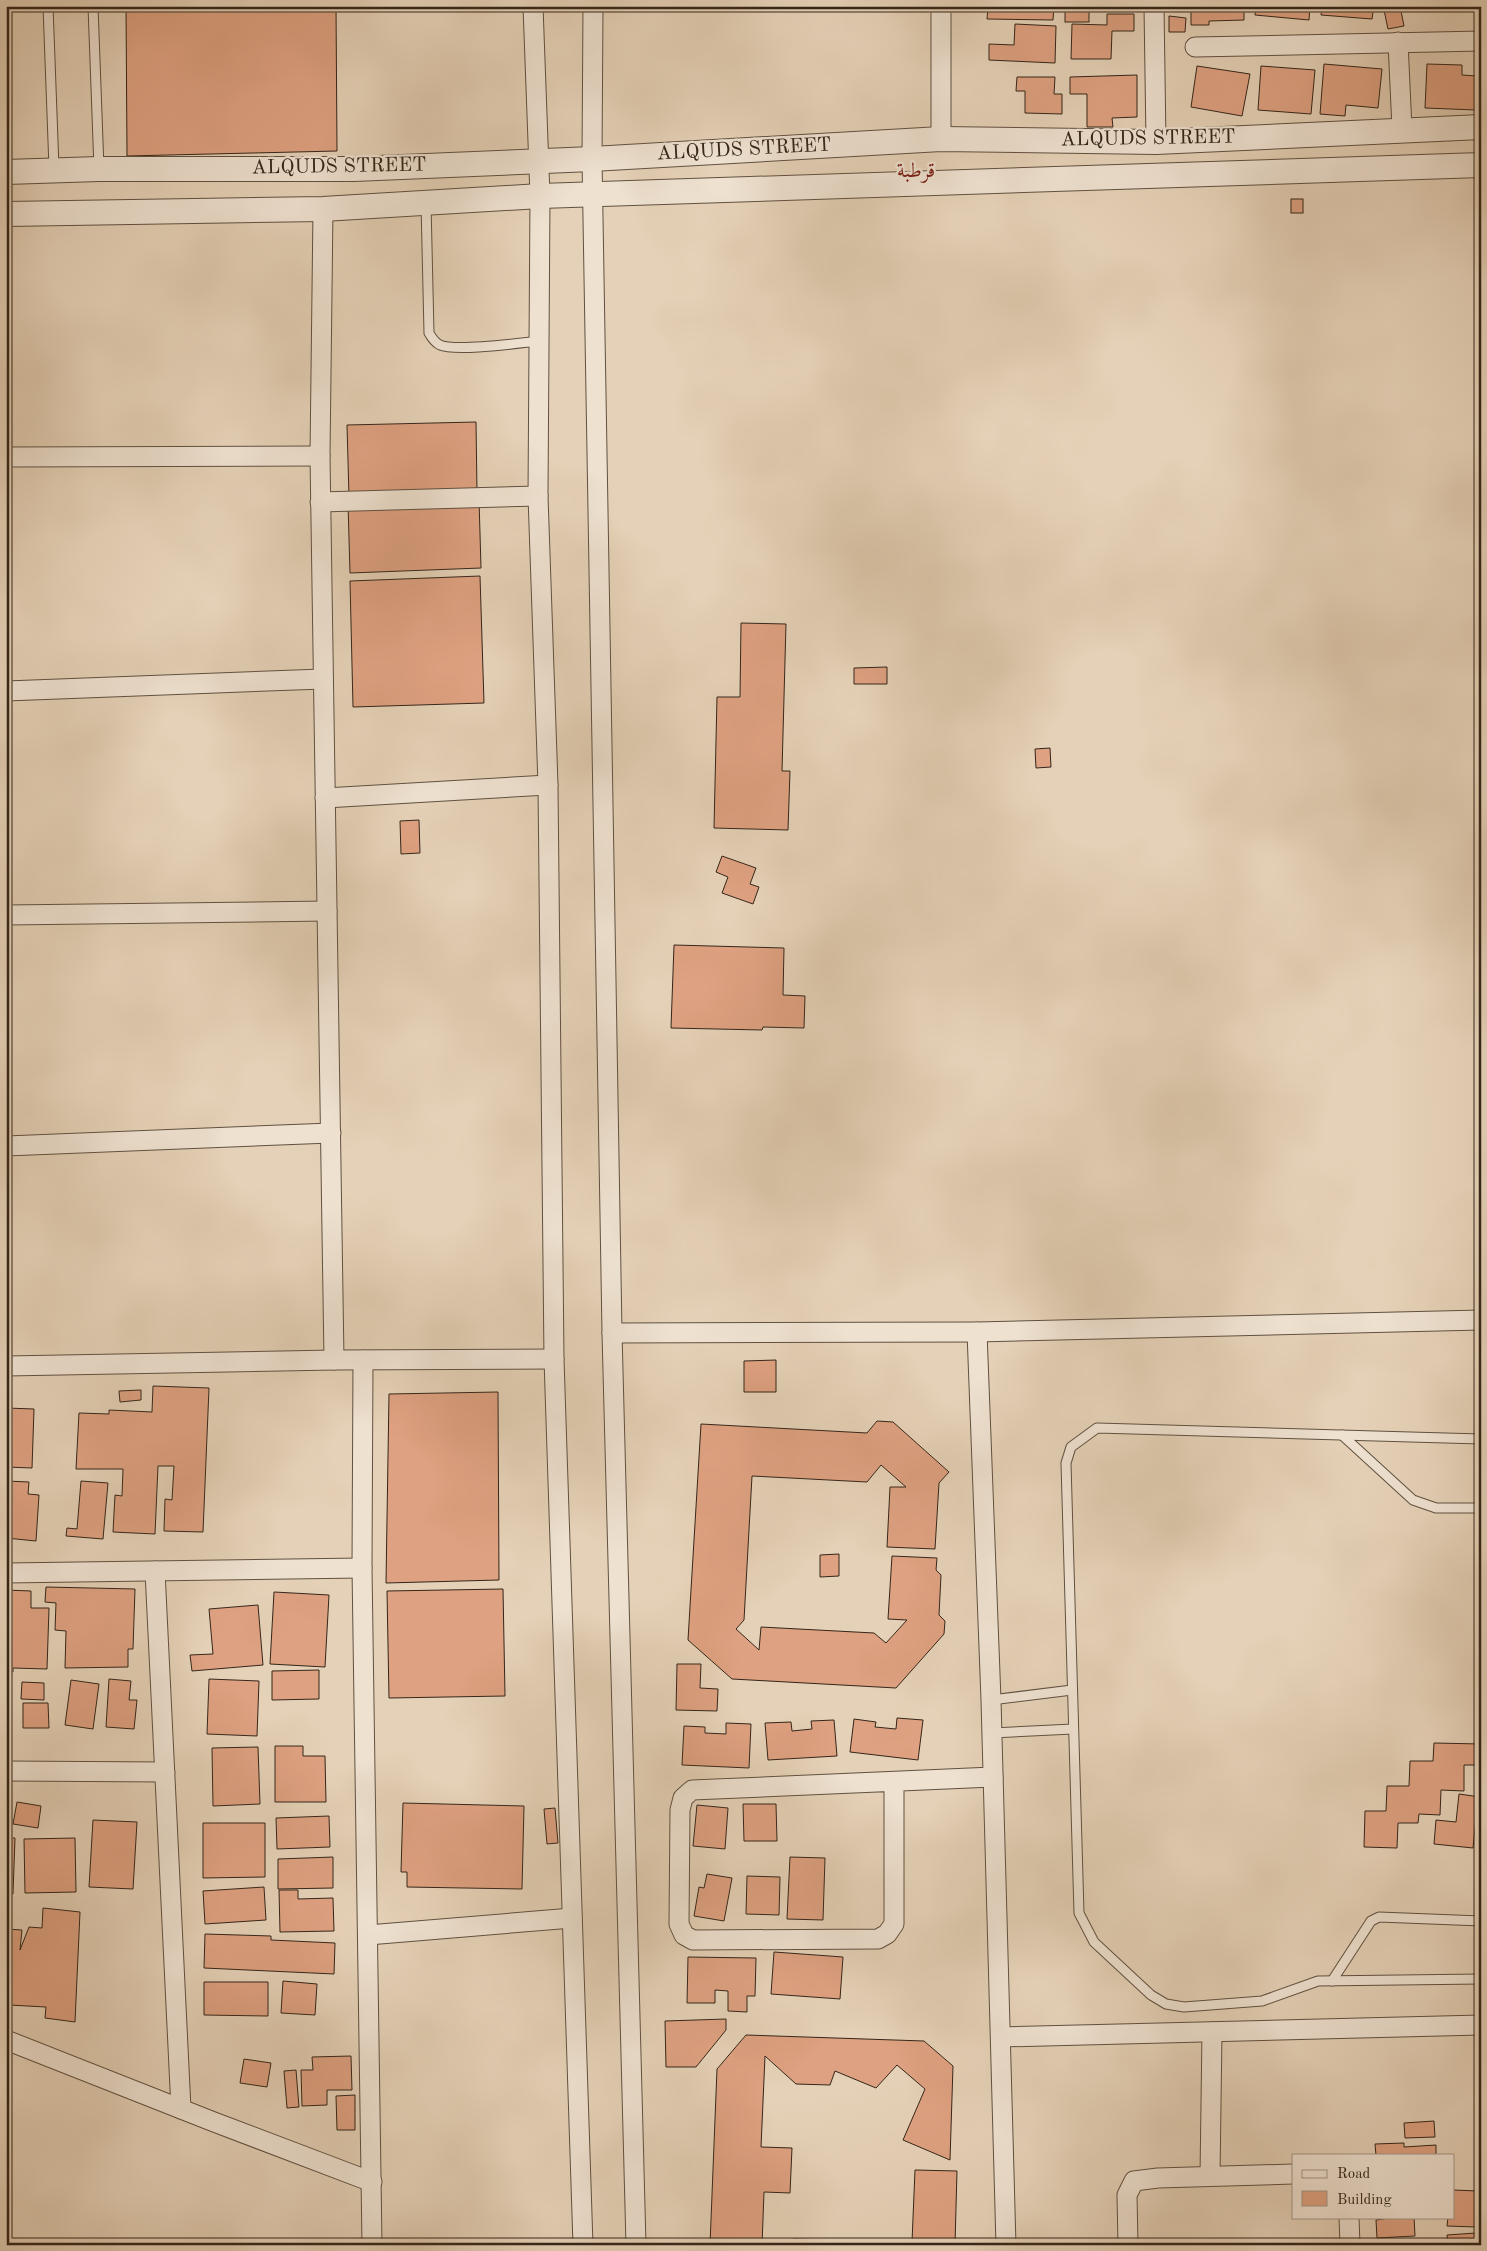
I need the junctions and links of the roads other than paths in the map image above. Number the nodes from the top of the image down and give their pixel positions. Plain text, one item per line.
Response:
1 (48, 6) edge
2 (93, 6) edge
3 (533, 6) edge
4 (593, 6) edge
5 (941, 6) edge
6 (1154, 6) edge
7 (1481, 41) edge
8 (1398, 42) junction
9 (1195, 47) dead end
10 (1481, 127) edge
11 (1402, 129) junction
12 (941, 139) junction
13 (1156, 142) junction
14 (592, 159) junction
15 (538, 161) junction
16 (1481, 165) edge
17 (99, 169) junction
18 (54, 170) junction
19 (6, 172) edge
20 (540, 196) junction
21 (593, 196) junction
22 (426, 203) junction
23 (323, 209) junction
24 (6, 214) edge
25 (539, 342) junction
26 (320, 456) junction
27 (6, 457) edge
28 (538, 496) junction
29 (320, 502) junction
30 (323, 679) junction
31 (6, 691) edge
32 (548, 785) junction
33 (325, 798) junction
34 (327, 911) junction
35 (6, 915) edge
36 (331, 1133) junction
37 (6, 1146) edge
38 (1481, 1320) edge
39 (977, 1332) junction
40 (612, 1333) junction
41 (554, 1359) junction
42 (334, 1360) junction
43 (363, 1360) junction
44 (6, 1366) edge
45 (1342, 1436) junction
46 (1481, 1439) edge
47 (1481, 1508) edge
48 (362, 1568) junction
49 (155, 1571) junction
50 (6, 1573) edge
51 (1072, 1690) junction
52 (991, 1700) junction
53 (1073, 1729) junction
54 (992, 1733) junction
55 (6, 1771) edge
56 (165, 1772) junction
57 (993, 1777) junction
58 (894, 1782) junction
59 (572, 1918) junction
60 (1481, 1921) edge
61 (368, 1935) junction
62 (1481, 1979) edge
63 (1332, 1981) junction
64 (1481, 2026) edge
65 (1212, 2032) junction
66 (1001, 2037) junction
67 (6, 2040) edge
68 (181, 2109) junction
69 (1292, 2174) edge
70 (1210, 2176) junction
71 (372, 2182) junction
72 (1349, 2218) edge
73 (372, 2245) edge
74 (583, 2245) edge
75 (636, 2245) edge
76 (1006, 2245) edge
77 (1128, 2245) edge
78 (1350, 2245) edge

1 - 18 lane
2 - 17 lane
3 - 15 street
4 - 14 street
5 - 12 street
6 - 13 street
7 - 8 street
8 - 9 street
8 - 11 street
10 - 11 street, ALQUDS STREET
11 - 13 street, ALQUDS STREET
12 - 13 street, ALQUDS STREET
12 - 14 street, ALQUDS STREET
14 - 15 street, ALQUDS STREET
14 - 21 street
15 - 17 street, ALQUDS STREET
15 - 20 street
16 - 21 street, ALQUDS STREET
17 - 18 street, ALQUDS STREET
18 - 19 street, ALQUDS STREET
20 - 21 street, ALQUDS STREET
20 - 22 street, ALQUDS STREET
20 - 25 street
21 - 40 street
22 - 23 street, ALQUDS STREET
22 - 25 lane
23 - 24 street, ALQUDS STREET
23 - 26 street
25 - 28 street
26 - 27 street
26 - 29 street
28 - 29 street
28 - 32 street
29 - 30 street
30 - 31 street
30 - 33 street
32 - 33 street
32 - 41 street
33 - 34 street
34 - 35 street
34 - 36 street
36 - 37 street
36 - 42 street
38 - 39 street
39 - 40 street
39 - 52 street
40 - 75 street
41 - 43 street
41 - 59 street
42 - 43 street
42 - 44 street
43 - 48 street
45 - 46 lane
45 - 47 lane
45 - 51 lane
48 - 49 street
48 - 61 street
49 - 50 street
49 - 56 street
51 - 52 lane
51 - 53 lane
52 - 54 street
53 - 54 lane
53 - 63 lane
54 - 57 street
55 - 56 street
56 - 68 street
57 - 58 street
57 - 66 street
58 - 58 street
59 - 61 street
59 - 74 street
60 - 63 lane
61 - 71 street
62 - 63 lane
64 - 65 street
65 - 66 street
65 - 70 street
66 - 76 street
67 - 68 street
68 - 71 street
69 - 70 street
70 - 77 street
71 - 73 street
72 - 78 street

